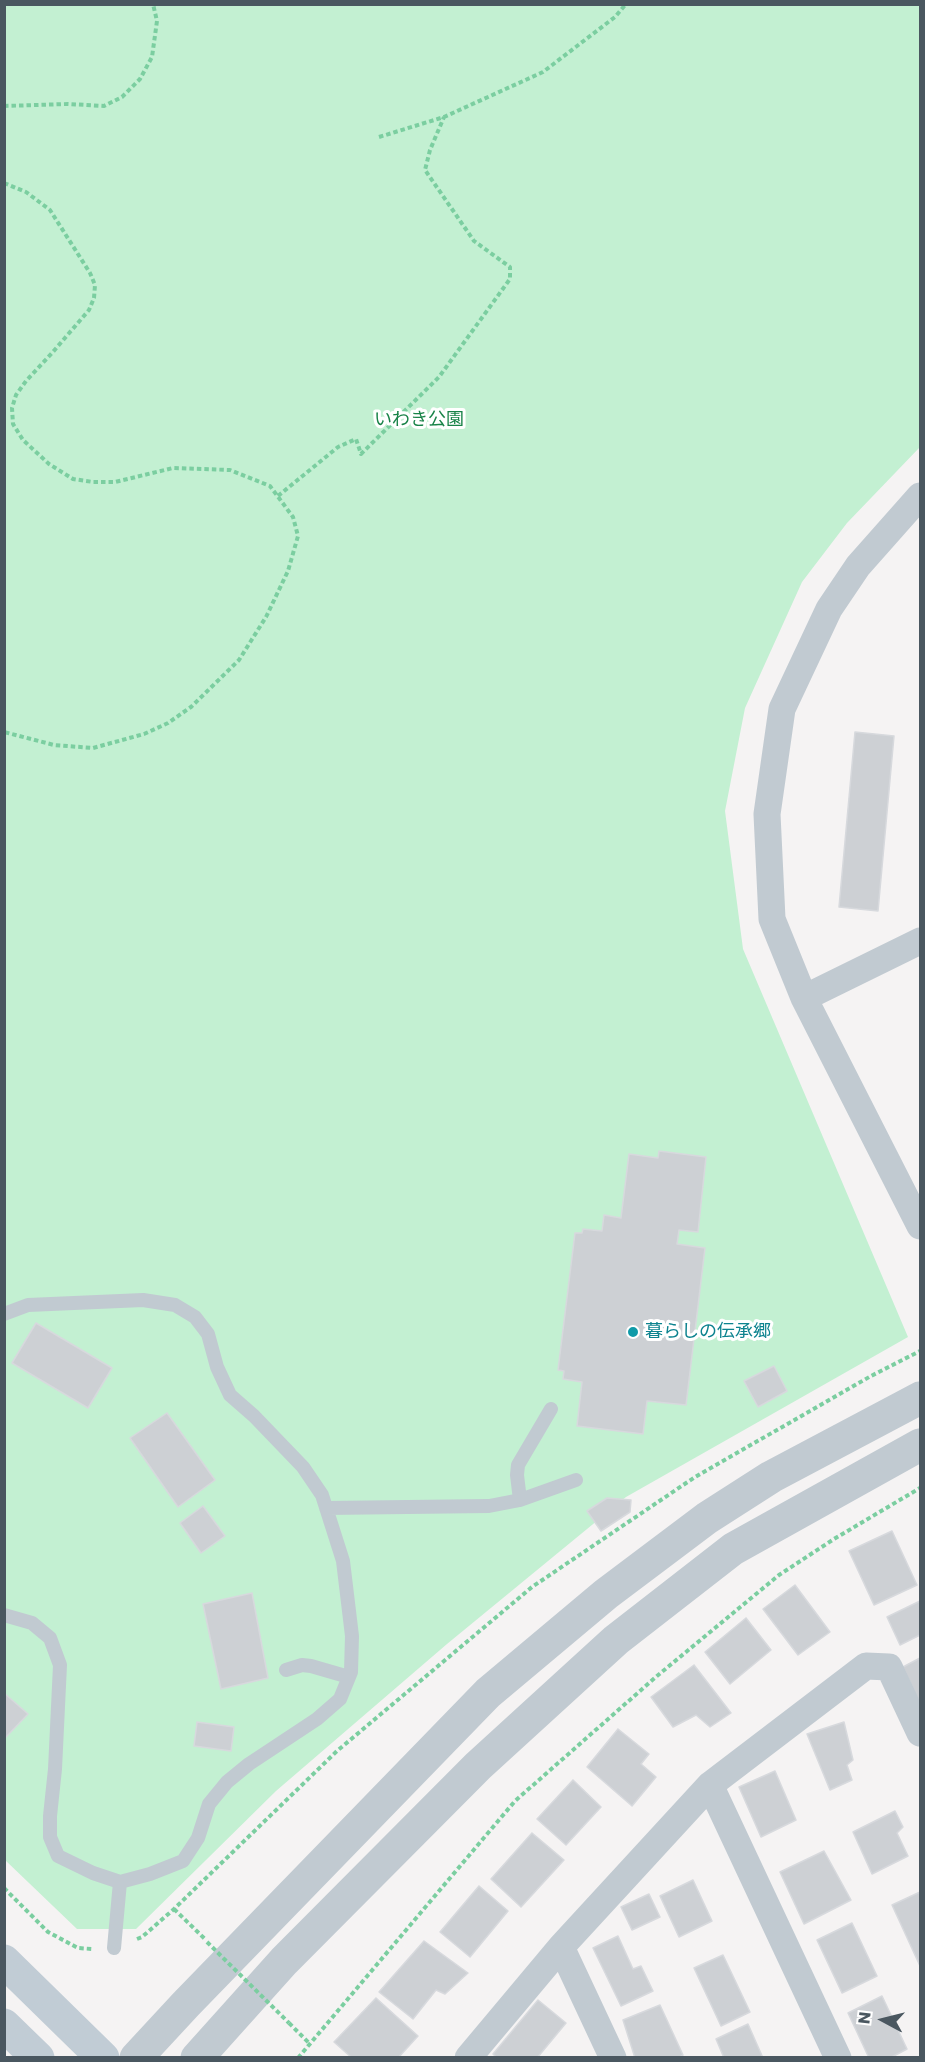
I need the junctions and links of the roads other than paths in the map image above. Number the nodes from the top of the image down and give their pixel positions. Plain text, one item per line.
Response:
1 (921, 496) edge
2 (921, 941) edge
3 (804, 998) junction
4 (921, 1226) edge
5 (4, 1314) edge
6 (921, 1398) edge
7 (551, 1409) dead end
8 (921, 1445) edge
9 (576, 1480) dead end
10 (520, 1500) junction
11 (326, 1508) junction
12 (4, 1615) edge
13 (286, 1670) dead end
14 (349, 1677) junction
15 (921, 1732) edge
16 (710, 1785) junction
17 (120, 1882) junction
18 (561, 1947) junction
19 (114, 1948) road end
20 (4, 1961) edge
21 (4, 2025) edge
22 (38, 2058) edge
23 (103, 2058) edge
24 (136, 2058) edge
25 (197, 2058) edge
26 (468, 2058) edge
27 (613, 2058) edge
28 (838, 2058) edge

1 - 3 street
2 - 3 street
3 - 4 street
5 - 11 lane
6 - 24 street
7 - 10 lane
8 - 25 street
9 - 10 lane
10 - 11 lane
11 - 14 lane
12 - 17 lane
13 - 14 lane
14 - 17 lane
15 - 16 street
16 - 18 street
16 - 28 street
17 - 19 lane
18 - 26 street
18 - 27 street
20 - 23 main road
21 - 22 main road

